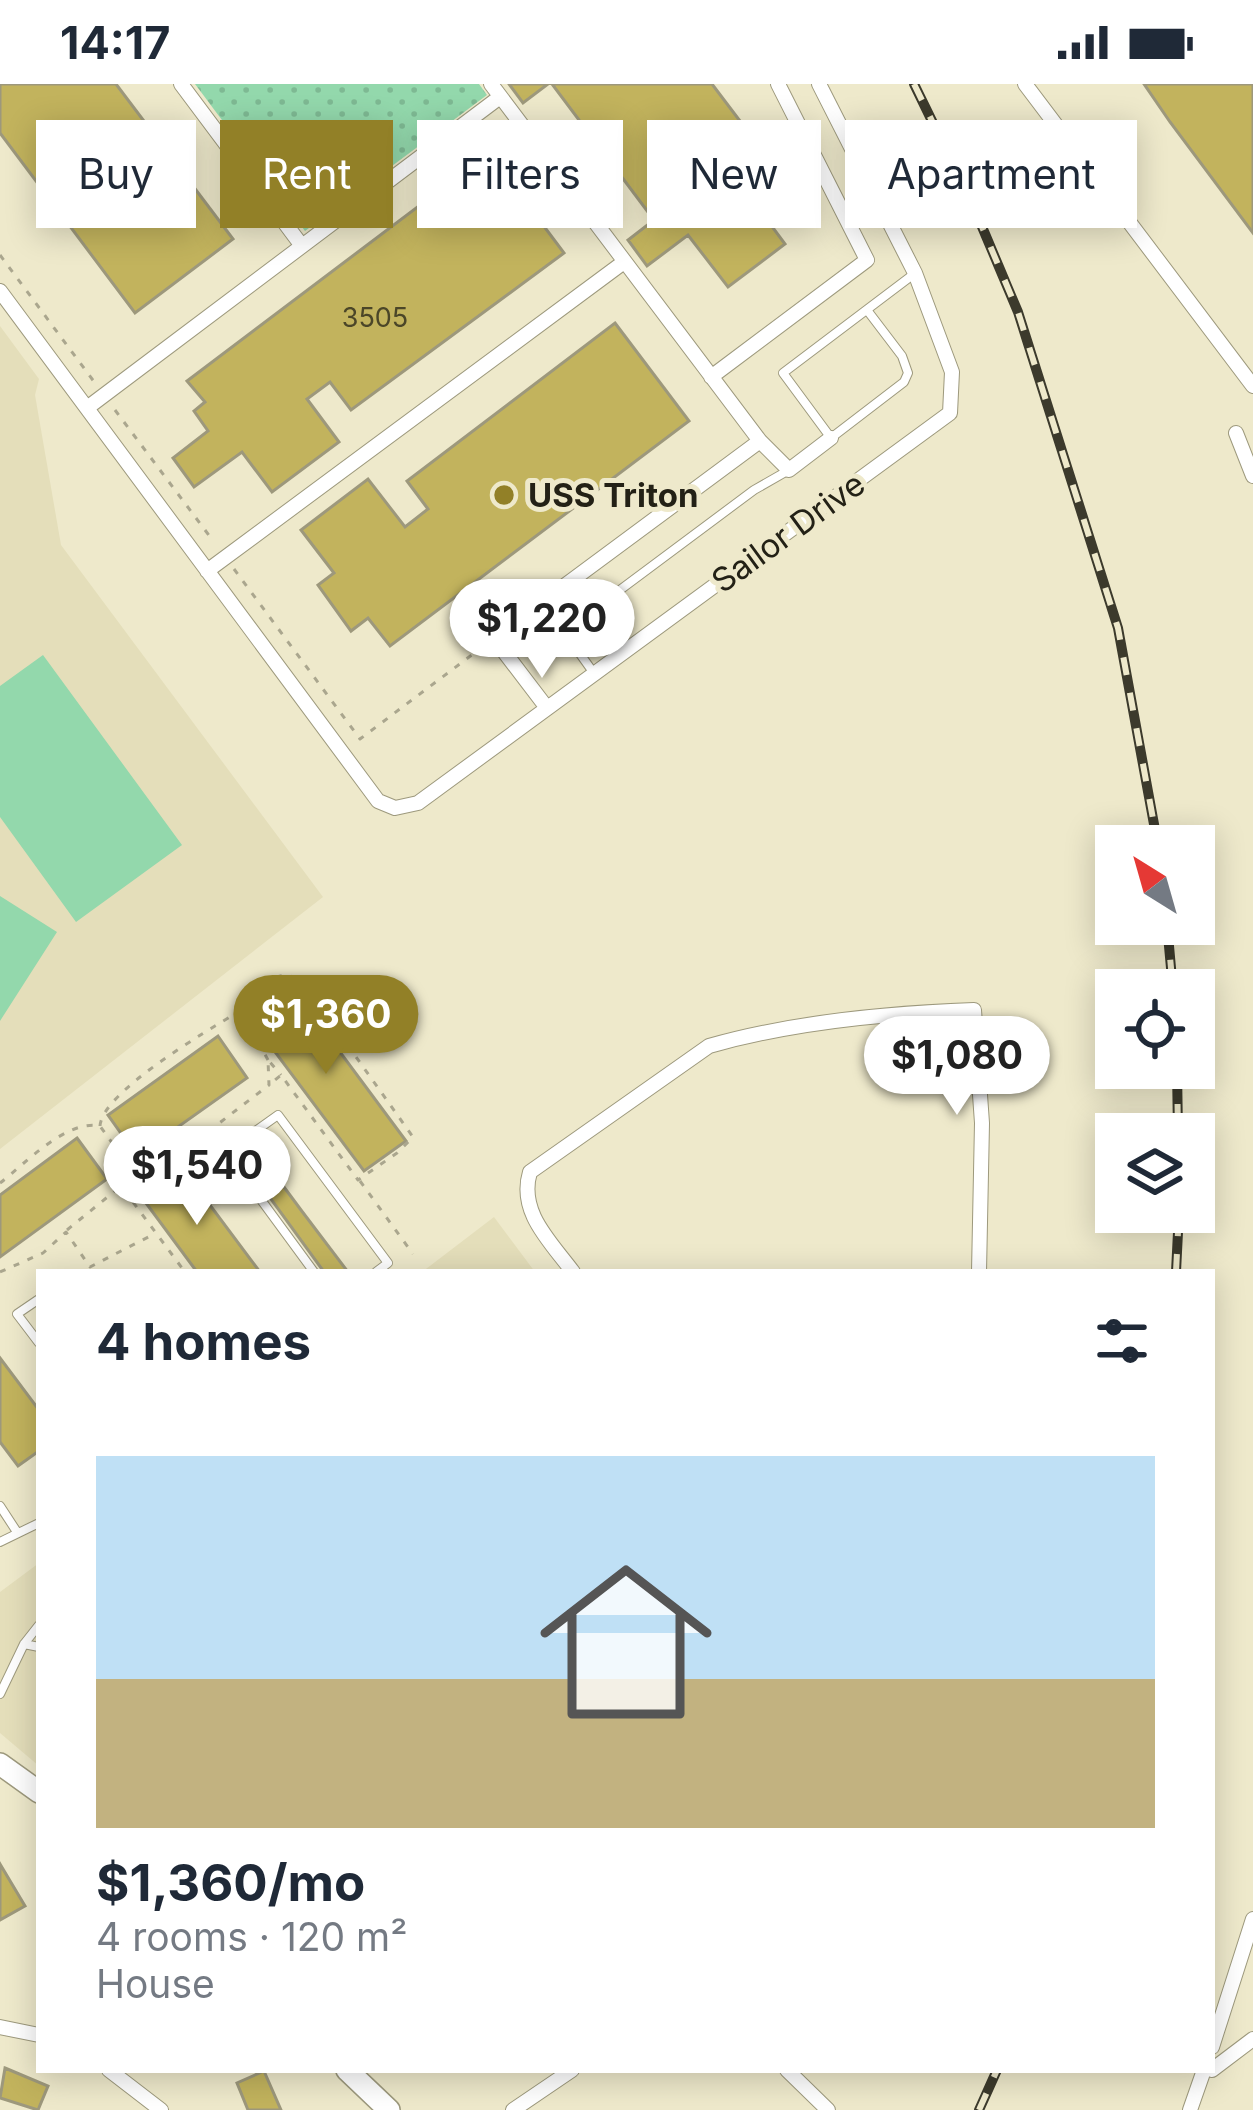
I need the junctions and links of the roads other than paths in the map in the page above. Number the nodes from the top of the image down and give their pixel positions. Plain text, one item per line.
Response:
1 (181, 84) edge
2 (778, 84) edge
3 (819, 84) edge
4 (1025, 84) edge
5 (495, 91) edge
6 (302, 246) junction
7 (624, 262) junction
8 (915, 273) junction
9 (0, 291) edge
10 (867, 310) junction
11 (711, 376) junction
12 (1253, 386) edge
13 (87, 408) junction
14 (1236, 433) dead end
15 (830, 438) junction
16 (760, 440) junction
17 (789, 470) junction
18 (1253, 476) edge
19 (207, 571) junction
20 (467, 603) dead end
21 (494, 638) junction
22 (594, 674) junction
23 (547, 708) junction
24 (312, 1269) edge
25 (380, 1269) edge
26 (571, 1269) edge
27 (979, 1269) edge
28 (36, 1301) edge
29 (36, 1339) edge
30 (0, 1505) edge
31 (36, 1523) edge
32 (17, 1532) junction
33 (0, 1542) edge
34 (36, 1629) edge
35 (25, 1643) junction
36 (36, 1646) edge
37 (0, 1694) edge
38 (0, 1764) edge
39 (36, 1790) edge
40 (1253, 1919) edge
41 (0, 2027) edge
42 (36, 2034) edge
43 (1215, 2038) edge
44 (1253, 2039) edge
45 (1215, 2066) edge
46 (113, 2073) edge
47 (350, 2073) edge
48 (568, 2073) edge
49 (790, 2073) edge
50 (1207, 2073) edge
51 (161, 2110) edge
52 (389, 2110) edge
53 (513, 2110) edge
54 (828, 2110) edge
55 (1190, 2110) edge

1 - 6 street
2 - 11 street
3 - 8 street, Sailor Drive
4 - 12 street
5 - 6 street
5 - 7 street
6 - 13 street
7 - 11 street
7 - 19 street
8 - 10 lane
8 - 22 street, Sailor Drive
9 - 13 street, Sailor Drive
10 - 15 lane
10 - 15 lane
11 - 16 street
13 - 19 street, Sailor Drive
14 - 18 street
15 - 17 street
16 - 17 street
16 - 21 street
17 - 22 lane
19 - 23 street, Sailor Drive
20 - 21 street
21 - 23 street
22 - 23 street, Sailor Drive
24 - 25 lane
26 - 27 street
28 - 29 lane
30 - 32 lane
31 - 32 lane
32 - 33 lane
34 - 35 lane
35 - 36 lane
35 - 37 lane
38 - 39 main road
40 - 43 street
41 - 42 street
44 - 45 street
46 - 51 street
47 - 52 main road
48 - 53 street
49 - 54 street
50 - 55 street

